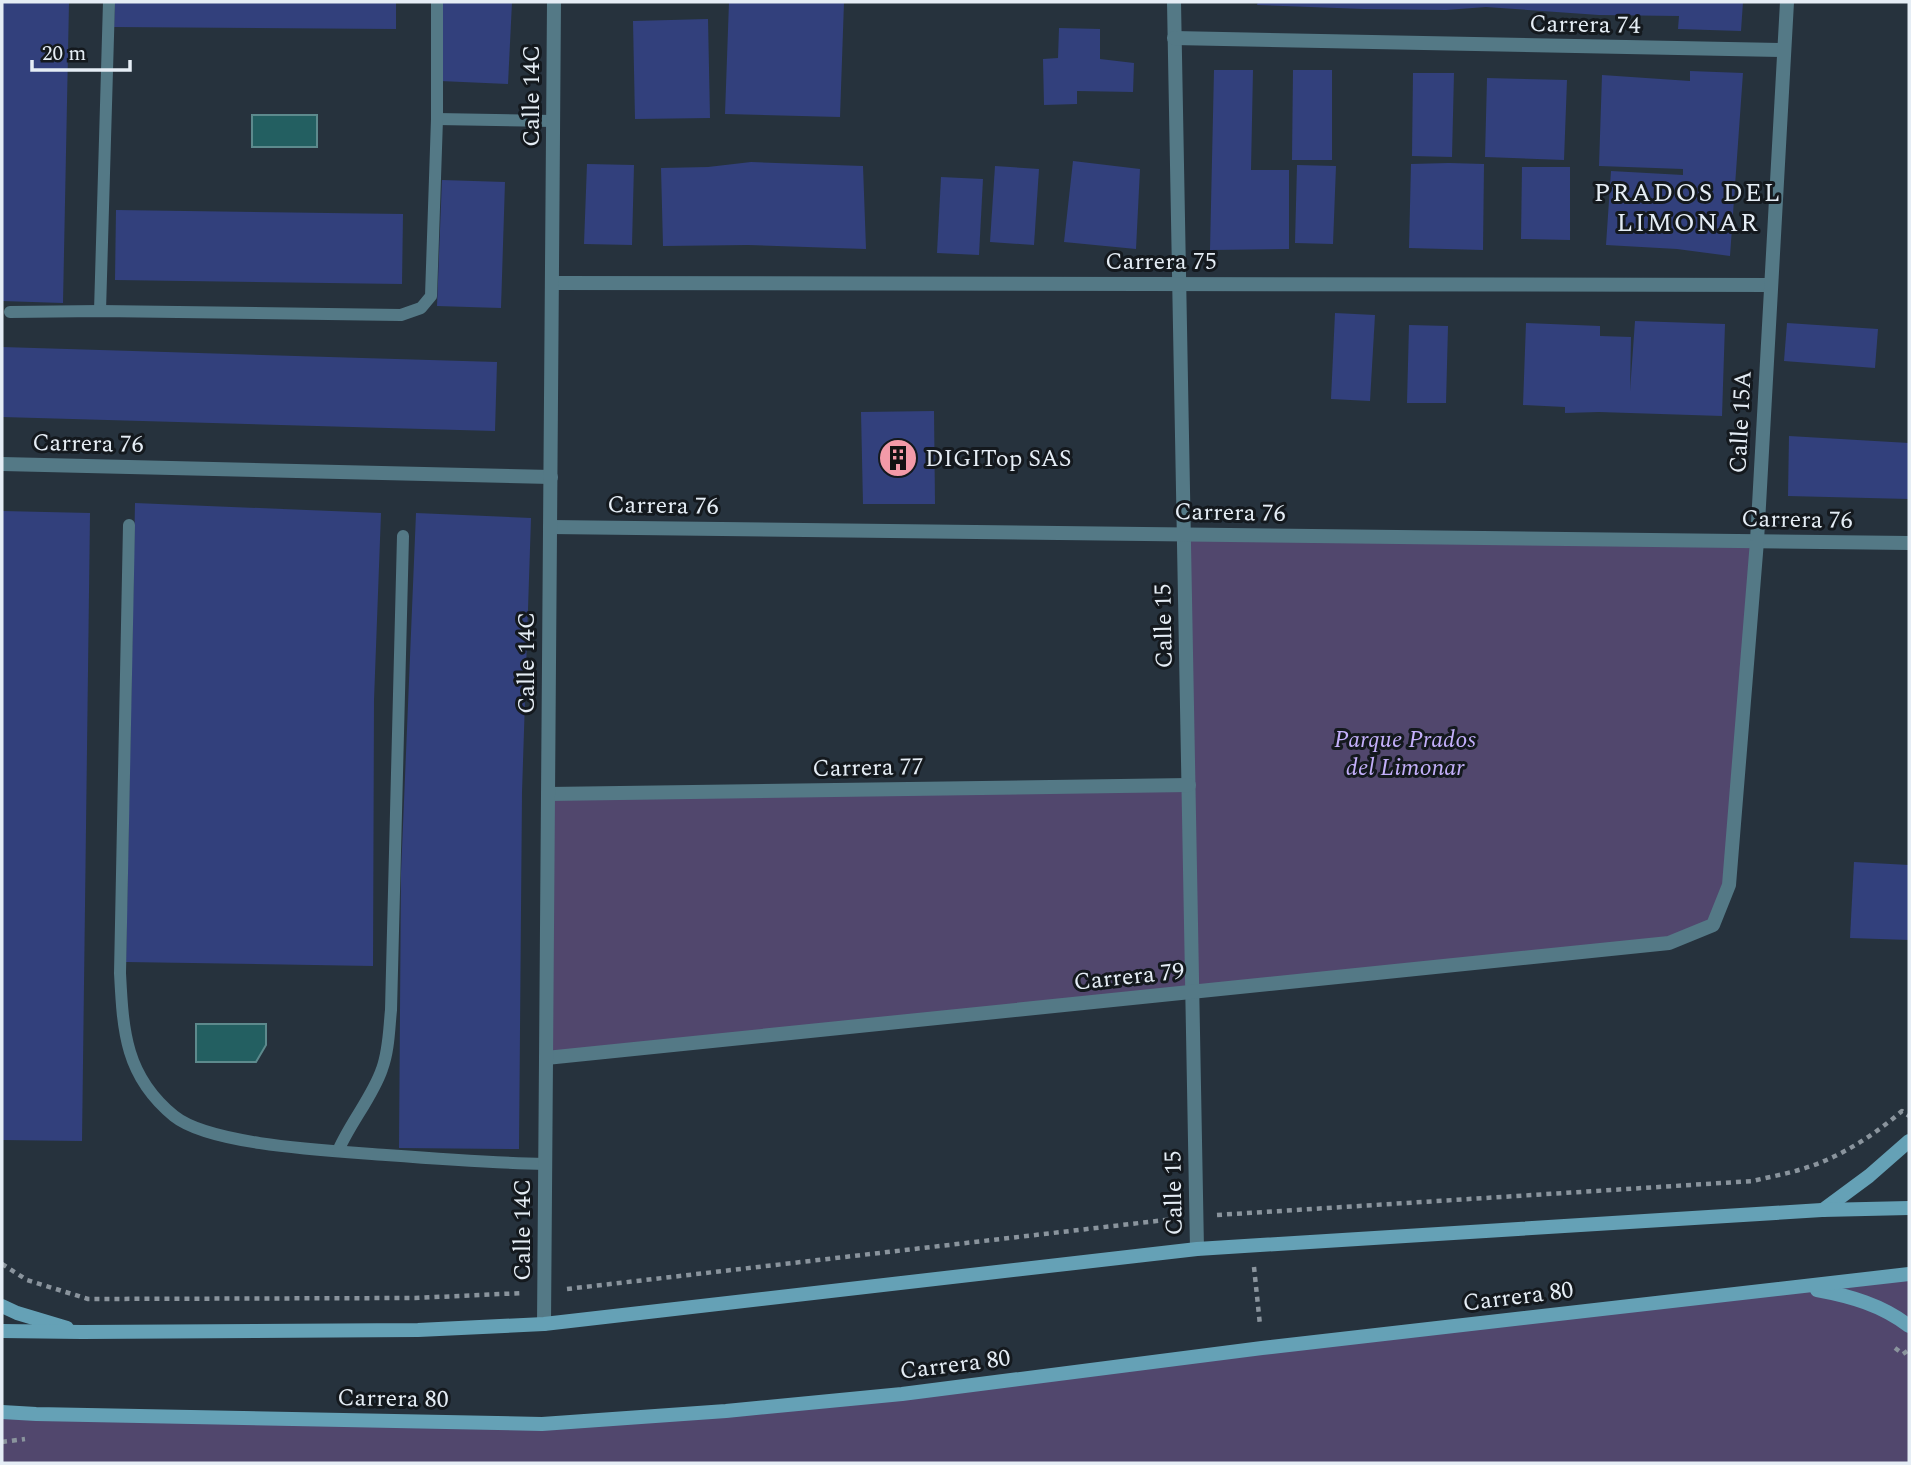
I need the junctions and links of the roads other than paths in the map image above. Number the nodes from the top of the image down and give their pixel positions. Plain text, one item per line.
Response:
1 (108, 2) edge
2 (437, 2) edge
3 (554, 2) edge
4 (1174, 2) edge
5 (1787, 2) edge
6 (1174, 38) junction
7 (1784, 50) junction
8 (437, 119) junction
9 (554, 121) junction
10 (552, 282) junction
11 (1179, 284) junction
12 (1771, 285) junction
13 (100, 311) junction
14 (10, 312) dead end
15 (2, 464) edge
16 (551, 477) junction
17 (129, 525) dead end
18 (550, 527) junction
19 (1184, 534) junction
20 (403, 536) dead end
21 (1756, 541) junction
22 (1909, 543) edge
23 (1189, 785) junction
24 (548, 794) junction
25 (1713, 925) joint
26 (1192, 992) junction
27 (546, 1059) junction
28 (1909, 1141) edge
29 (338, 1151) junction
30 (545, 1164) junction
31 (1909, 1208) edge
32 (1822, 1210) junction
33 (1197, 1249) junction
34 (1909, 1274) edge
35 (1781, 1289) junction
36 (2, 1306) edge
37 (544, 1324) junction
38 (1909, 1326) edge
39 (2, 1331) edge
40 (82, 1332) junction
41 (2, 1412) edge
42 (36, 1414) junction
43 (2, 1419) edge

1 - 13 lane
2 - 8 lane
3 - 9 street, Calle 14C
4 - 6 street, Calle 15
5 - 7 street, Calle 15A
6 - 7 street, Carrera 74
6 - 11 street, Calle 15
7 - 12 street, Calle 15A
8 - 9 lane
8 - 13 lane
9 - 10 street, Calle 14C
10 - 11 street, Carrera 75
10 - 16 street, Calle 14C
11 - 12 street, Carrera 75
11 - 19 street, Calle 15
12 - 21 street, Calle 15A
13 - 14 lane
15 - 16 street, Carrera 76
16 - 18 street, Calle 14C
17 - 29 lane
18 - 19 street, Carrera 76
18 - 24 street, Calle 14C
19 - 21 street, Carrera 76
19 - 23 street, Calle 15
20 - 29 lane
21 - 22 street, Carrera 76
21 - 25 street, Calle 15A
23 - 24 street, Carrera 77
23 - 26 street, Calle 15
24 - 27 street, Calle 14C
25 - 26 street, Carrera 79
26 - 27 street, Carrera 79
26 - 33 street, Calle 15
27 - 30 street, Calle 14C
28 - 32 main road
29 - 30 lane
30 - 37 street, Calle 14C
31 - 32 main road
32 - 33 main road
33 - 37 main road
34 - 35 main road, Carrera 80
35 - 38 main road
35 - 42 main road, Carrera 80
36 - 40 main road
37 - 40 main road
39 - 40 main road
41 - 42 main road, Carrera 80
42 - 43 main road

